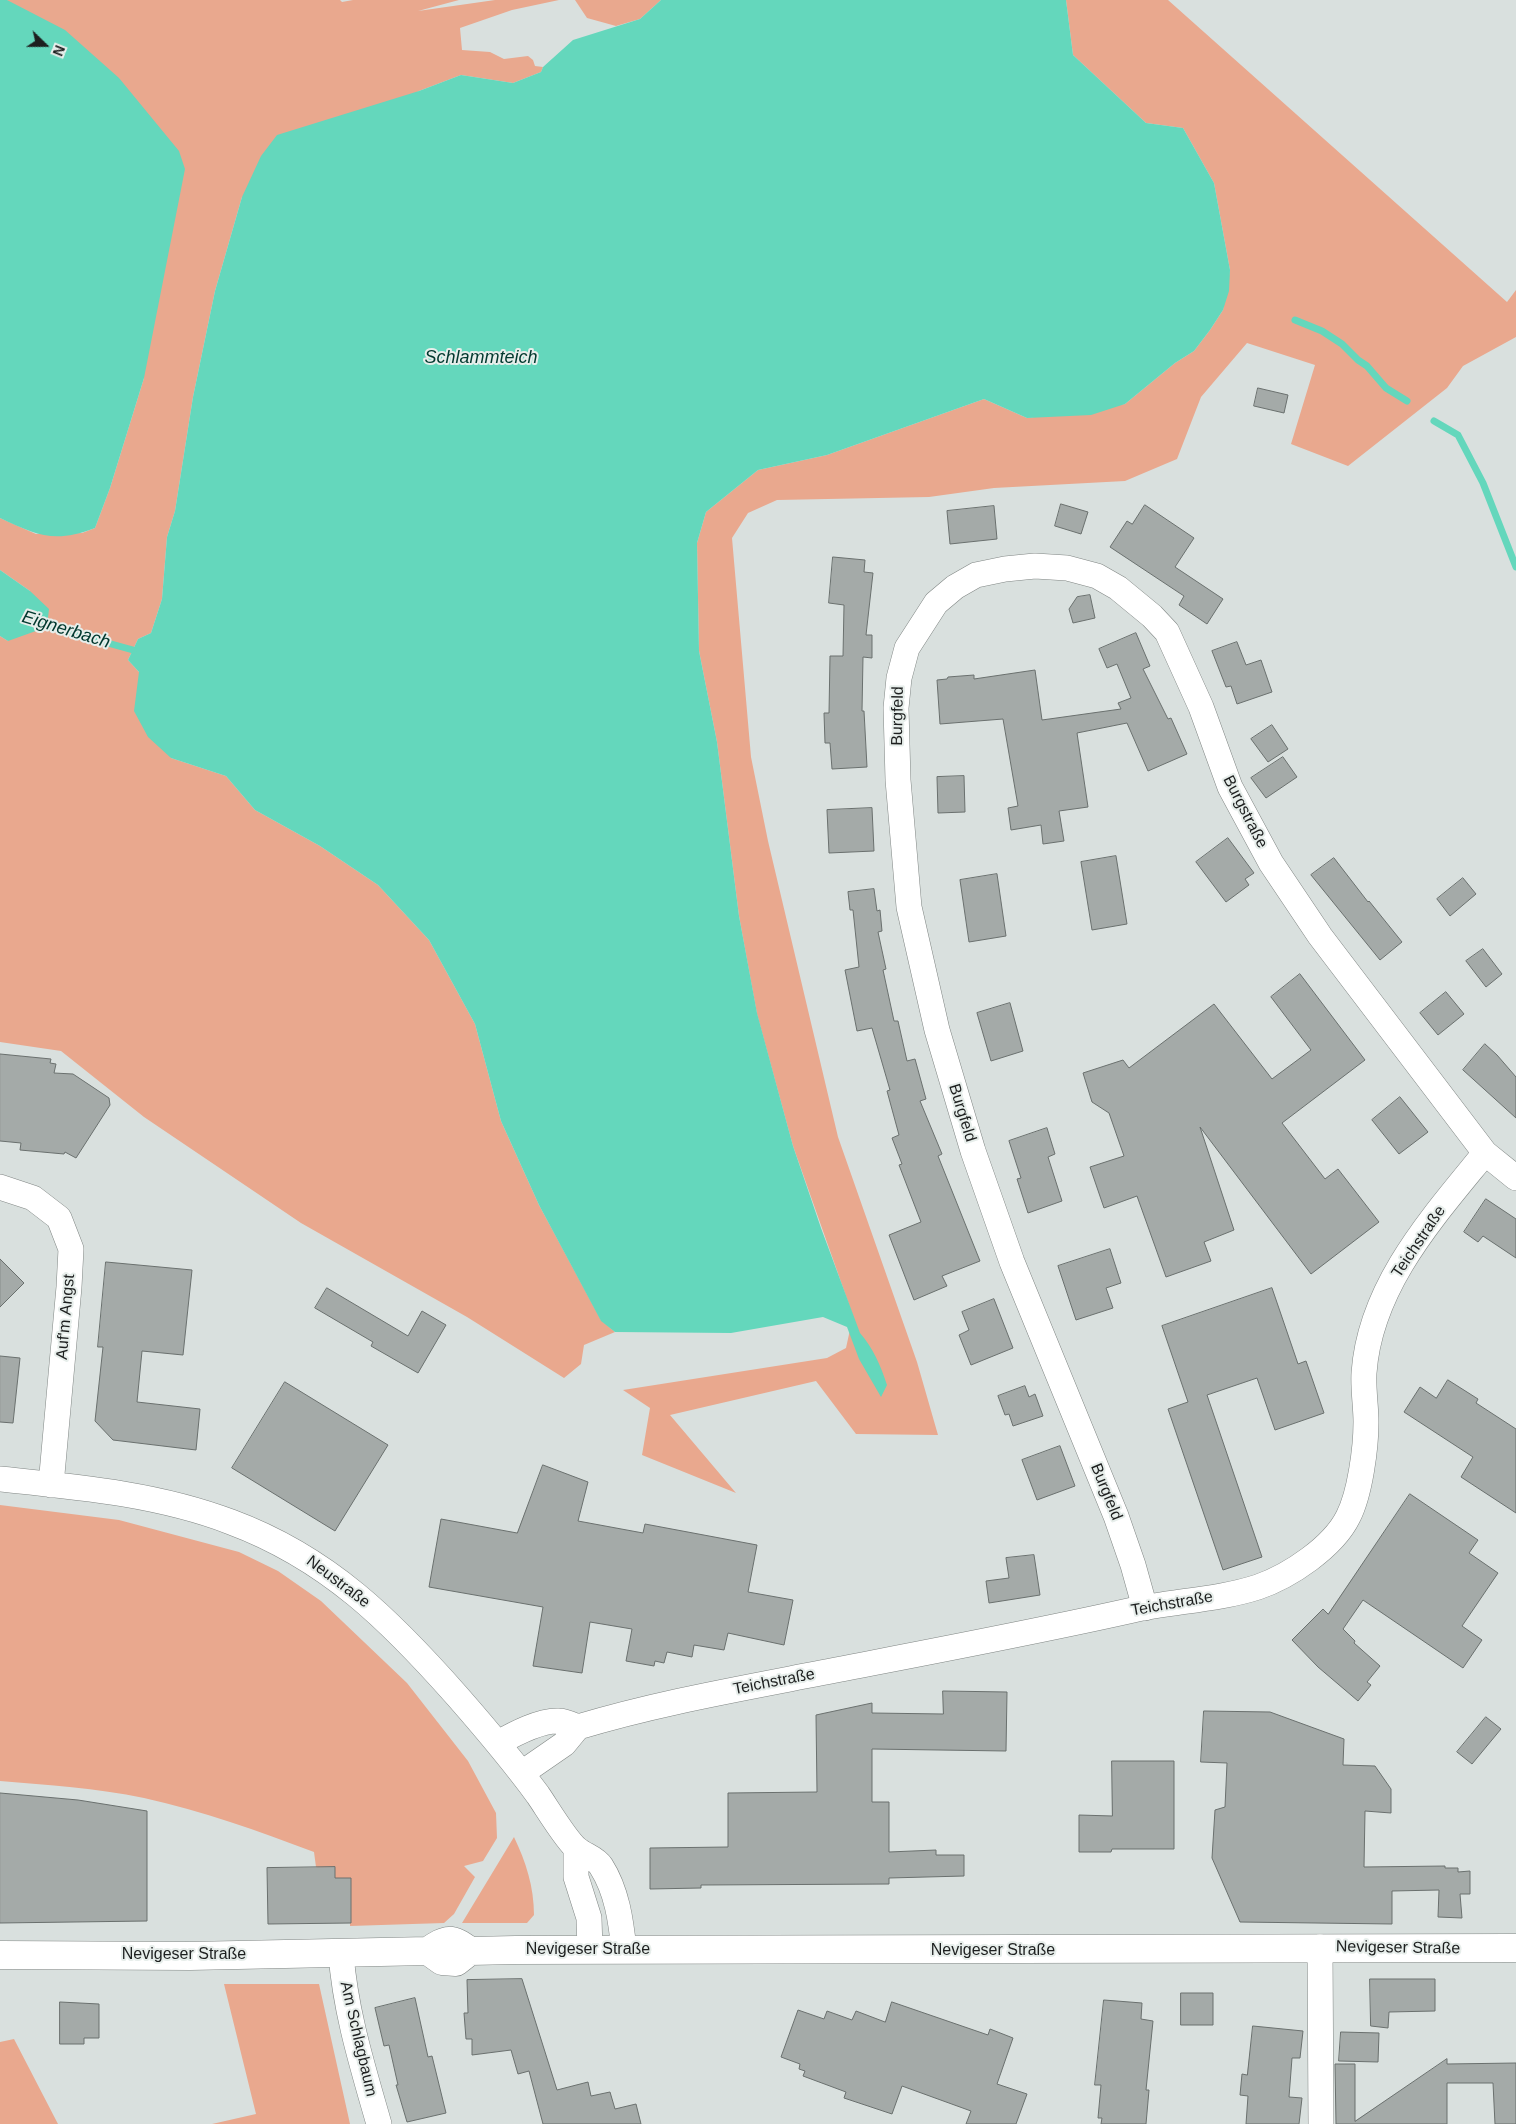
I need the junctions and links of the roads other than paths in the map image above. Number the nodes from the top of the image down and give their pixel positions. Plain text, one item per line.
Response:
1 (936, 603) joint
2 (1485, 1153) junction
3 (1516, 1178) edge
4 (0, 1187) edge
5 (0, 1479) edge
6 (51, 1485) junction
7 (1145, 1608) junction
8 (578, 1727) junction
9 (498, 1743) junction
10 (522, 1774) junction
11 (576, 1849) junction
12 (1320, 1948) junction
13 (1516, 1948) edge
14 (590, 1950) junction
15 (624, 1950) junction
16 (341, 1953) junction
17 (0, 1955) edge
18 (379, 2124) edge
19 (1321, 2124) edge

1 - 2 street, Burgstraße
1 - 7 street, Burgfeld
2 - 3 street, Burgstraße
2 - 7 street, Teichstraße
4 - 6 street, Auf'm Angst
5 - 6 street, Neustraße
6 - 9 street, Neustraße
7 - 8 street, Teichstraße
8 - 9 street, Teichstraße
8 - 10 street
9 - 10 street, Neustraße
10 - 11 street, Neustraße
11 - 14 street
11 - 15 street, Neustraße
12 - 13 main road, Nevigeser Straße
12 - 15 main road, Nevigeser Straße
12 - 19 street
14 - 15 main road, Nevigeser Straße
14 - 16 main road, Nevigeser Straße
16 - 17 main road, Nevigeser Straße
16 - 18 street, Am Schlagbaum

